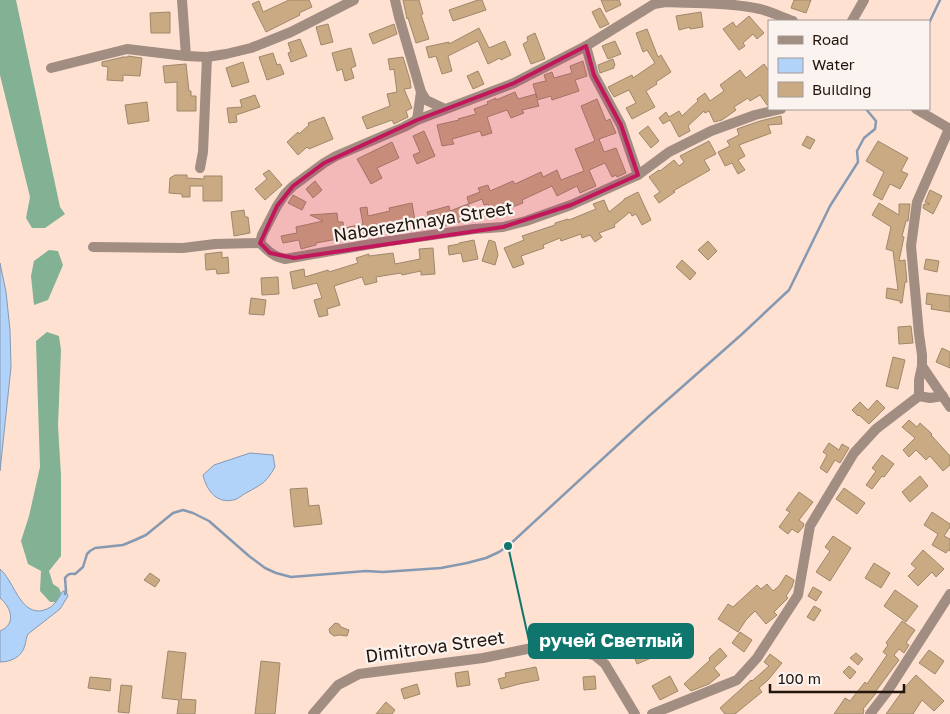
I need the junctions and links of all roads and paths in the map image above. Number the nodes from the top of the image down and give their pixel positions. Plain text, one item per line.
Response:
1 (182, 0) edge
2 (354, 0) edge
3 (395, 0) edge
4 (864, 0) edge
5 (653, 2) edge
6 (791, 20) edge
7 (853, 20) edge
8 (586, 46) junction
9 (186, 56) junction
10 (207, 57) junction
11 (51, 68) dead end
12 (422, 92) junction
13 (445, 109) junction
14 (777, 110) edge
15 (918, 110) edge
16 (417, 120) junction
17 (950, 129) edge
18 (200, 168) dead end
19 (638, 175) junction
20 (260, 243) junction
21 (93, 247) dead end
22 (922, 366) junction
23 (919, 396) junction
24 (943, 396) junction
25 (950, 407) edge
26 (950, 594) edge
27 (313, 714) edge
28 (635, 714) edge
29 (652, 714) edge
30 (870, 714) edge

1 - 9 street
2 - 10 street
3 - 12 street
4 - 7 street
5 - 6 street
5 - 8 street
8 - 13 street
8 - 19 street
9 - 10 street
9 - 11 street
10 - 18 street
12 - 13 street
12 - 16 street
13 - 16 street
14 - 19 street, Naberezhnaya Street
15 - 17 street
16 - 20 street
17 - 22 street
19 - 20 street, Naberezhnaya Street
20 - 21 street
22 - 23 street
22 - 24 street
23 - 24 street
23 - 29 street
24 - 25 street
26 - 30 street
27 - 28 street, Dimitrova Street

